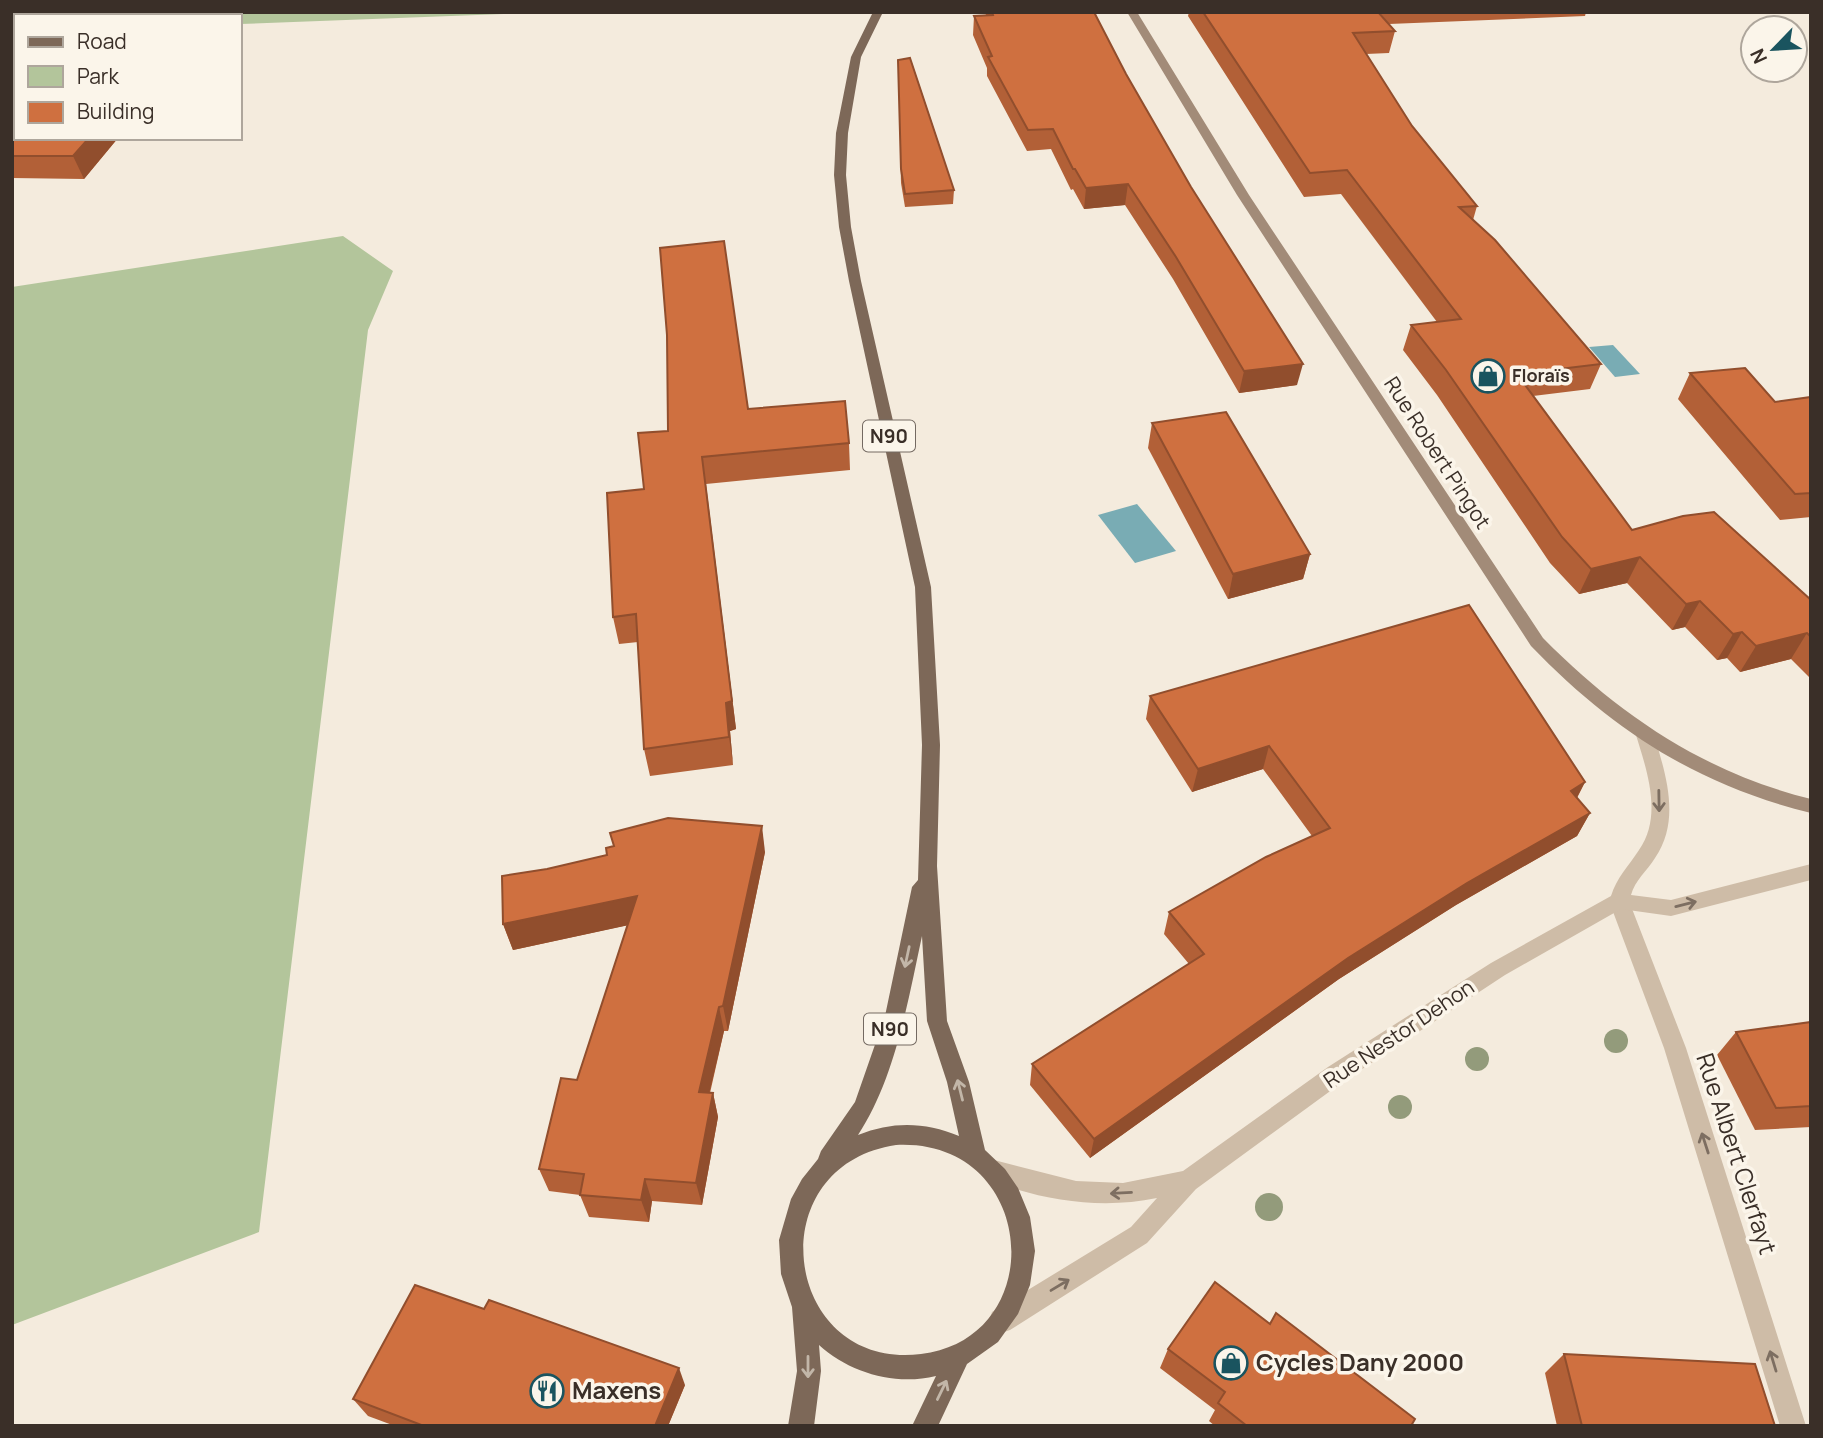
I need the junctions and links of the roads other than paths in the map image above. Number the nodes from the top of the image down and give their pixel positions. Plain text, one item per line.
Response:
1 (878, 12) edge
2 (1132, 12) edge
3 (1645, 735) junction
4 (1811, 806) edge
5 (927, 866) junction
6 (1811, 872) edge
7 (1619, 901) junction
8 (975, 1156) junction
9 (993, 1171) junction
10 (816, 1177) junction
11 (1188, 1181) junction
12 (804, 1307) junction
13 (1002, 1321) junction
14 (959, 1355) junction
15 (802, 1426) edge
16 (925, 1426) edge
17 (1793, 1426) edge

1 - 5 main road, N90
2 - 3 main road, Rue Robert Pingot
3 - 4 main road, Rue Robert Pingot
3 -> 7 street
8 -> 5 main road, N90
5 -> 10 main road, N90
7 -> 6 street
7 - 11 street, Rue Nestor Dehon
17 -> 7 street, Rue Albert Clerfayt
8 - 9 main road
8 - 10 main road
11 -> 9 street, Rue Nestor Dehon
9 - 13 main road
10 - 12 main road
13 -> 11 street, Rue Nestor Dehon
12 - 14 main road
12 -> 15 main road
13 - 14 main road
16 -> 14 main road

